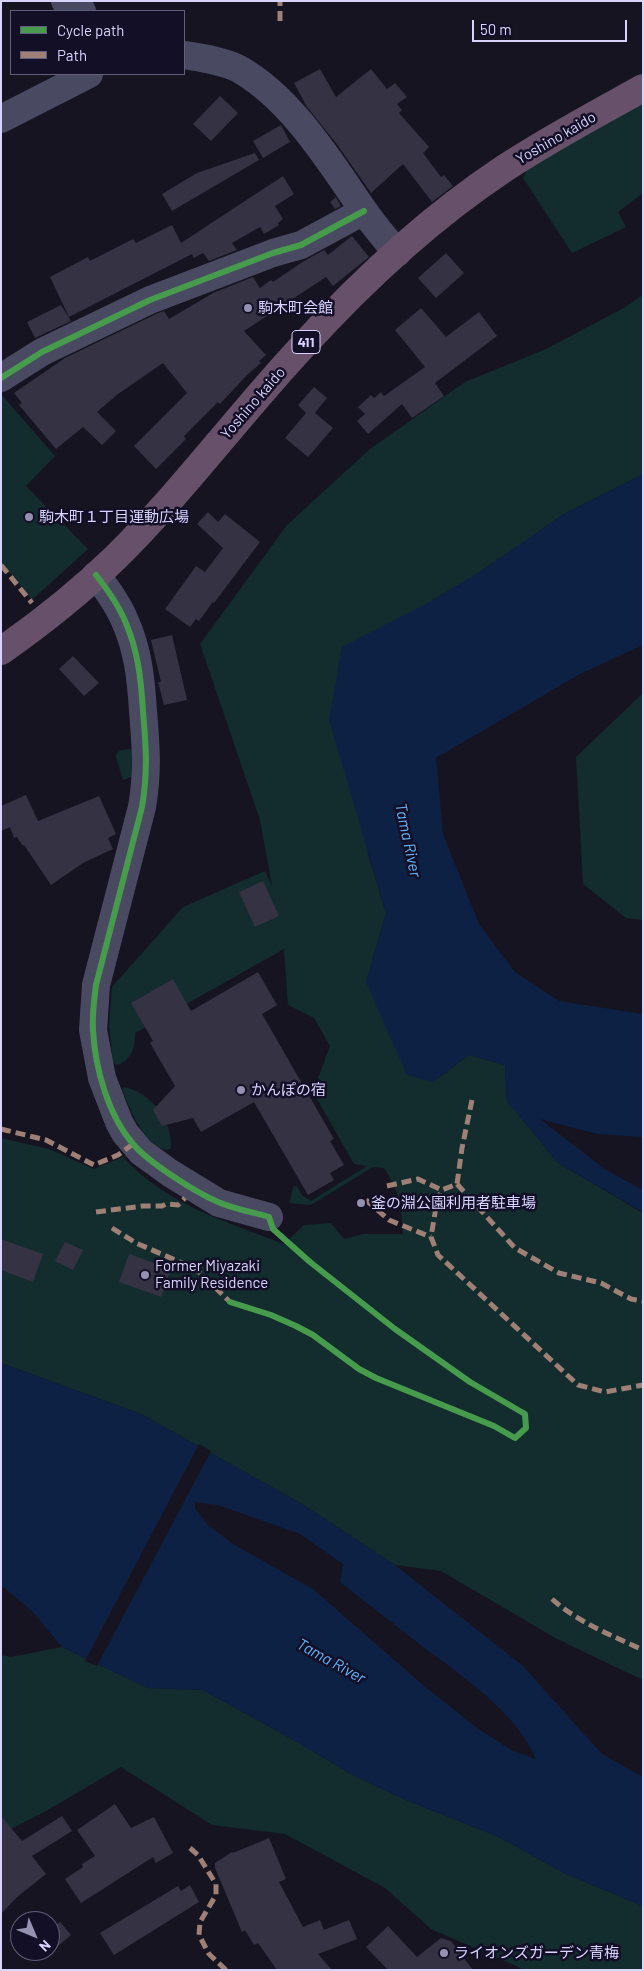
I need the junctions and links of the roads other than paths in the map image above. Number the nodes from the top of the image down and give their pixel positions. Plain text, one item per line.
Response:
1 (66, 1) edge
2 (80, 10) edge
3 (185, 54) edge
4 (87, 75) edge
5 (643, 88) edge
6 (1, 119) edge
7 (364, 211) junction
8 (396, 254) junction
9 (1, 378) edge
10 (96, 575) junction
11 (1, 651) edge
12 (269, 1217) dead end

1 - 2 street
3 - 7 street
4 - 6 street
5 - 8 highway, Yoshino kaido / 411
7 - 8 street
7 - 9 street
8 - 10 highway, Yoshino kaido / 411
10 - 11 highway, Yoshino kaido / 411
10 - 12 street

